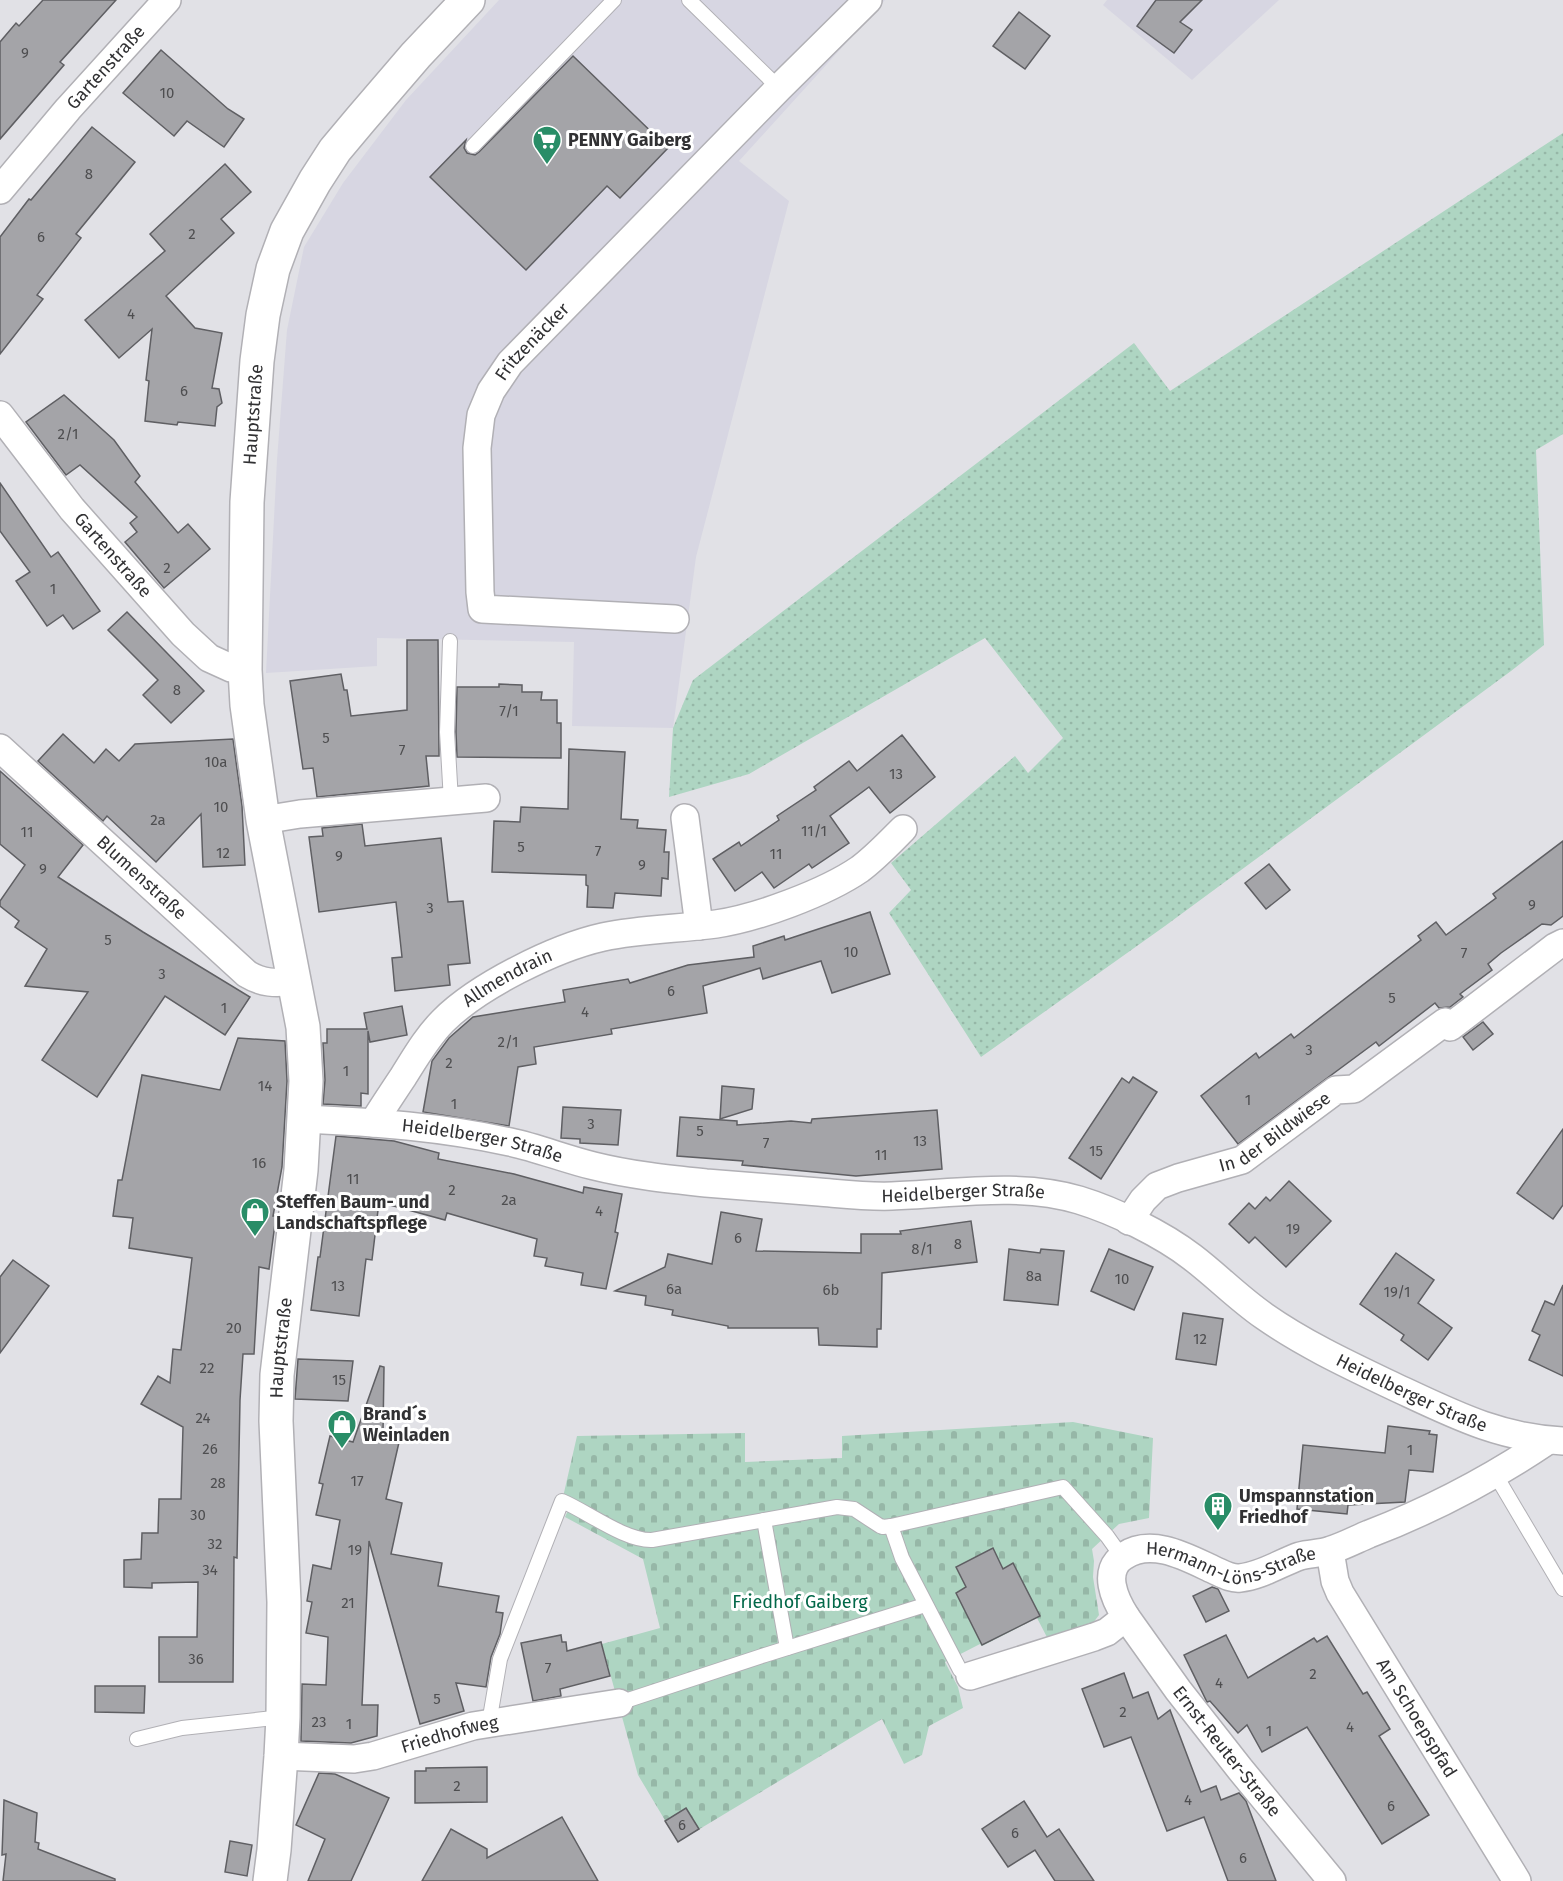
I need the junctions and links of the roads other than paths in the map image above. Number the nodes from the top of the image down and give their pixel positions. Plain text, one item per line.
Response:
1 (167, 0) edge
2 (468, 0) edge
3 (614, 0) edge
4 (689, 0) edge
5 (868, 0) edge
6 (779, 88) junction
7 (473, 146) dead end
8 (0, 190) edge
9 (0, 415) edge
10 (675, 619) dead end
11 (450, 641) dead end
12 (245, 670) junction
13 (0, 748) edge
14 (486, 798) dead end
15 (451, 801) junction
16 (685, 818) dead end
17 (263, 820) junction
18 (903, 829) dead end
19 (699, 926) junction
20 (1563, 943) edge
21 (293, 981) junction
22 (304, 1119) junction
23 (373, 1123) junction
24 (1129, 1221) junction
25 (1555, 1441) edge
26 (1496, 1474) junction
27 (764, 1520) junction
28 (891, 1526) junction
29 (1330, 1551) junction
30 (1122, 1557) junction
31 (1563, 1589) edge
32 (926, 1605) junction
33 (1126, 1617) junction
34 (787, 1648) junction
35 (970, 1676) joint
36 (619, 1703) joint
37 (283, 1717) junction
38 (489, 1723) junction
39 (137, 1739) dead end
40 (282, 1756) junction
41 (270, 1881) edge
42 (1332, 1881) edge
43 (1517, 1881) edge

1 - 8 street, Gartenstraße
2 - 12 main road, Hauptstraße
3 - 7 lane
4 - 6 lane
5 - 6 street, Fritzenäcker
6 - 10 street, Fritzenäcker
9 - 12 street, Gartenstraße
11 - 15 lane
12 - 17 main road, Hauptstraße
13 - 21 street, Blumenstraße
14 - 15 street
15 - 17 street
16 - 19 street
17 - 21 main road, Hauptstraße
18 - 19 street, Allmendrain
19 - 23 street, Allmendrain
20 - 24 street, In der Bildwiese
21 - 22 main road, Hauptstraße
22 - 23 street, Heidelberger Straße
22 - 37 main road, Hauptstraße
23 - 24 street, Heidelberger Straße
24 - 25 street, Heidelberger Straße
25 - 26 street, Hermann-Löns-Straße
26 - 29 street, Hermann-Löns-Straße
26 - 31 lane
27 - 28 lane
27 - 34 lane
27 - 38 lane
28 - 30 lane
28 - 32 lane
29 - 30 street, Hermann-Löns-Straße
29 - 43 street, Am Schoepspfad
30 - 33 street, Hermann-Löns-Straße
32 - 34 lane
32 - 35 lane
33 - 35 street
33 - 42 street, Ernst-Reuter-Straße
34 - 36 lane
36 - 38 street, Friedhofweg
37 - 39 lane
37 - 40 main road, Hauptstraße
38 - 40 street, Friedhofweg
40 - 41 main road, Hauptstraße

